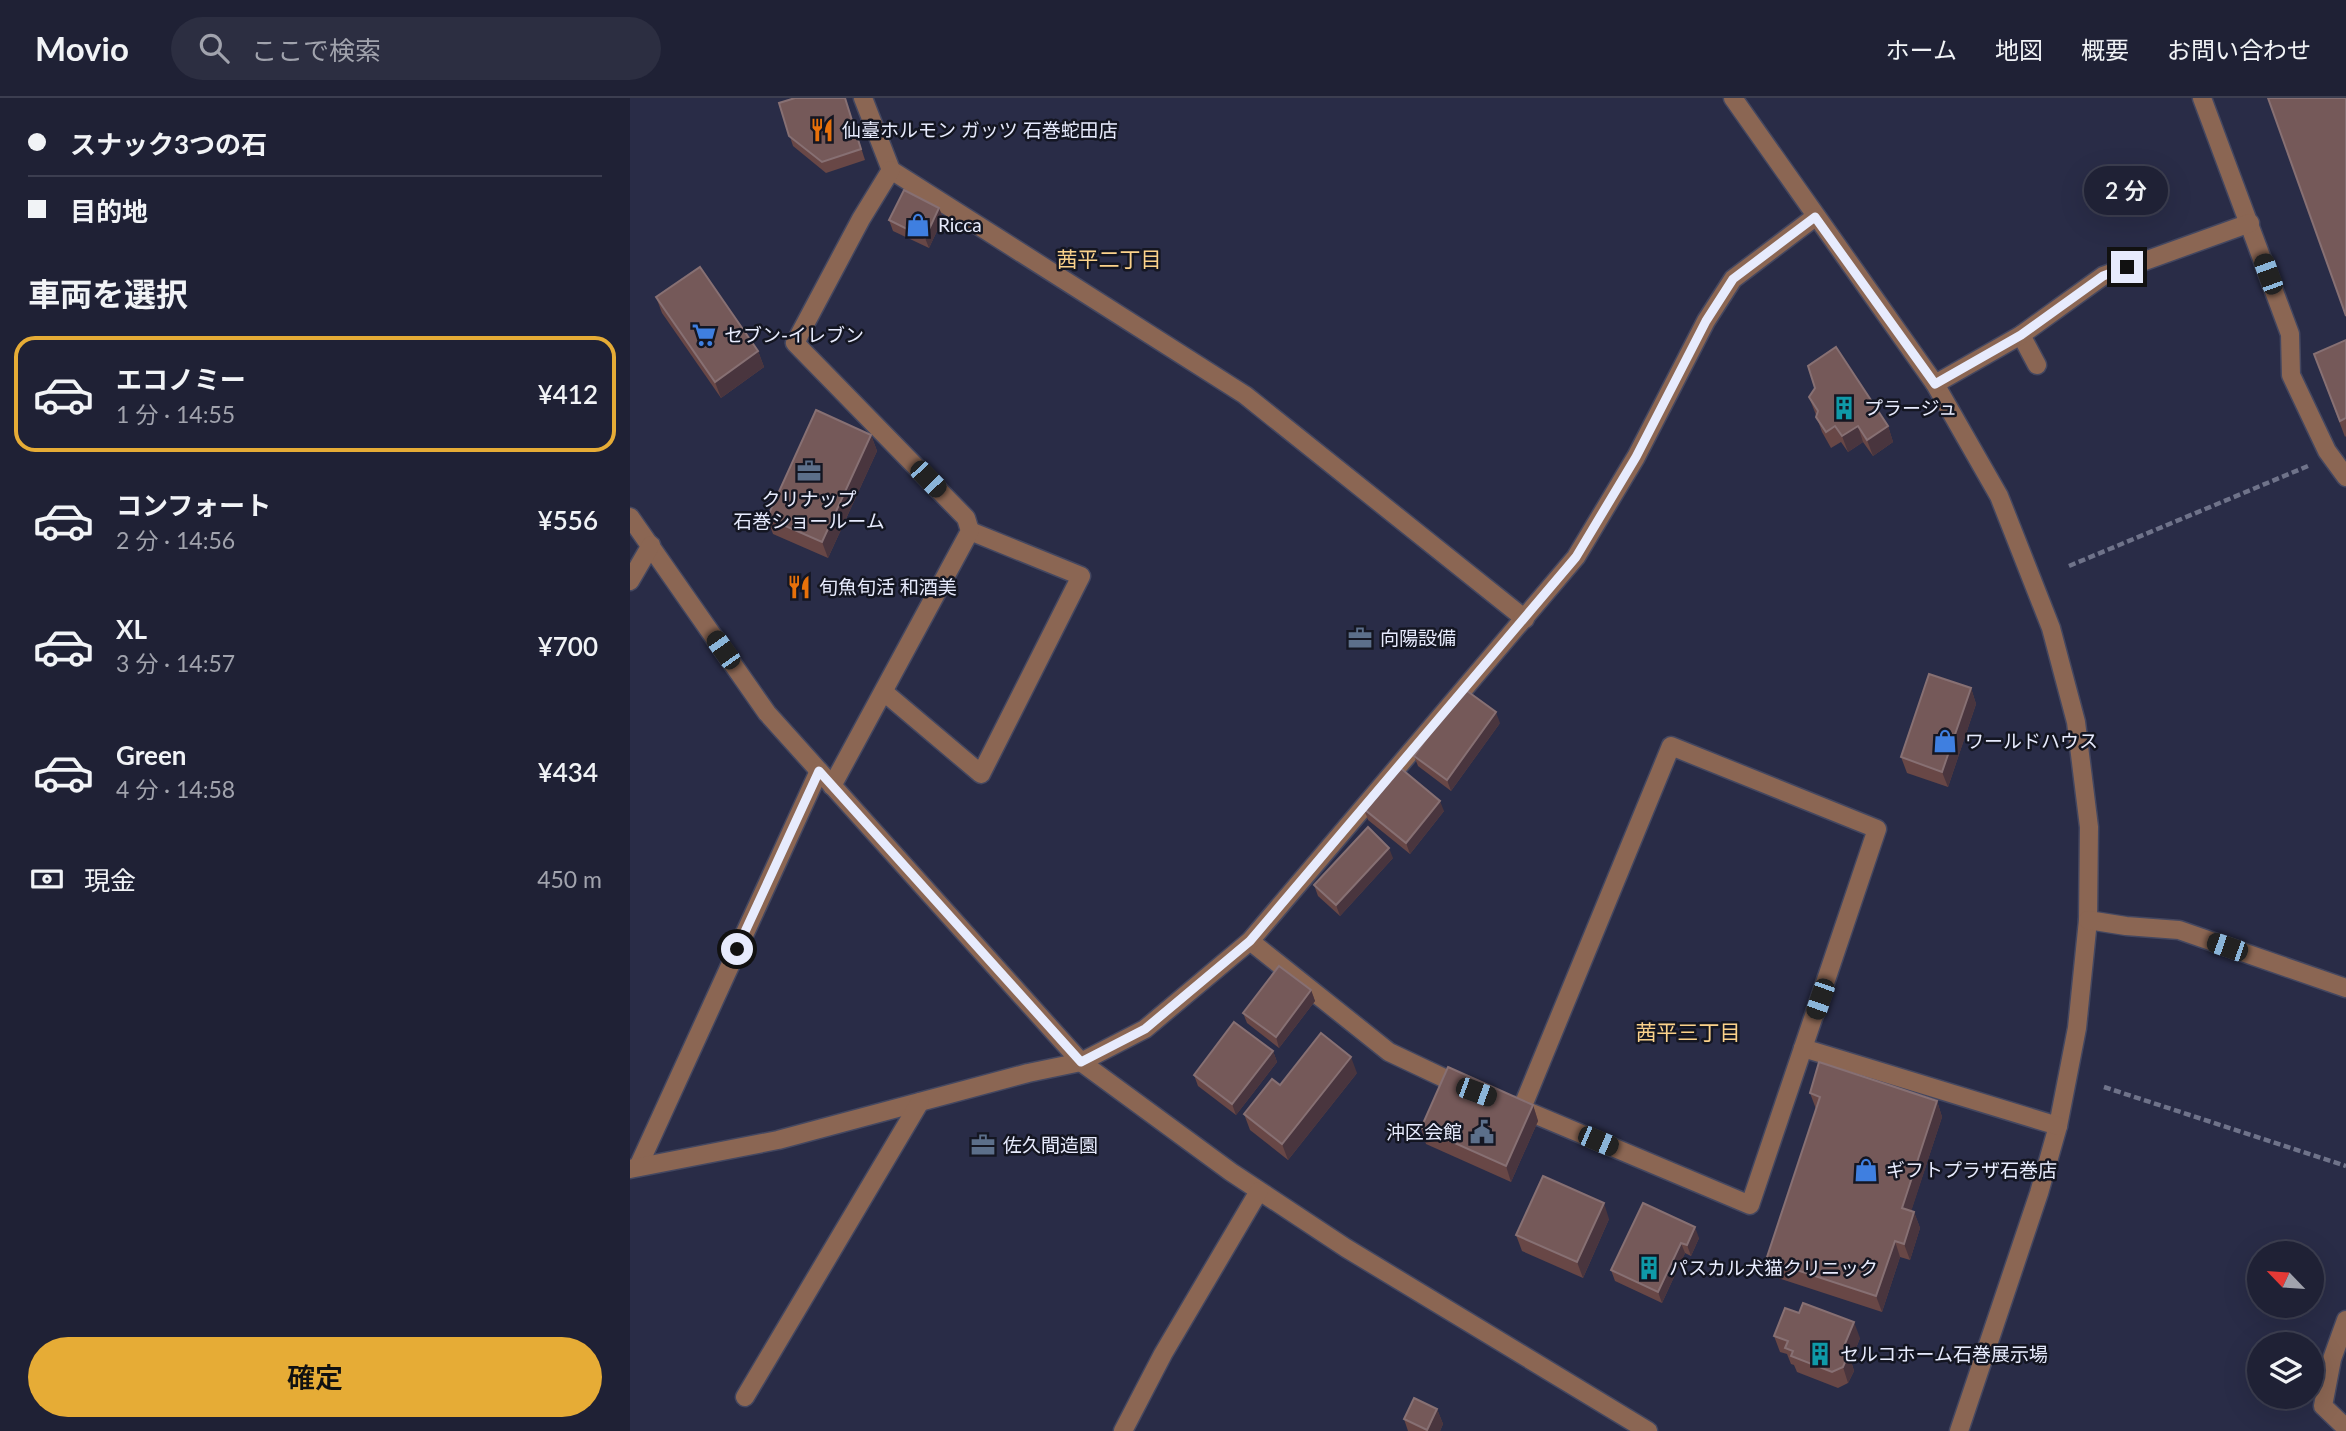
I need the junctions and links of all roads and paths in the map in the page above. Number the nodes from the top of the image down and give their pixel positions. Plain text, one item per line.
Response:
1 (863, 98) edge
2 (1733, 98) edge
3 (2202, 98) edge
4 (891, 170) junction
5 (1815, 217) junction
6 (2250, 223) junction
7 (2021, 335) junction
8 (2037, 365) dead end
9 (1935, 384) junction
10 (2331, 456) junction
11 (2346, 477) edge
12 (630, 517) edge
13 (970, 531) junction
14 (651, 545) junction
15 (2068, 566) dead end
16 (630, 581) edge
17 (1525, 619) junction
18 (884, 692) junction
19 (819, 771) junction
20 (832, 786) junction
21 (2088, 920) junction
22 (1250, 941) junction
23 (2346, 988) edge
24 (1803, 1048) junction
25 (1081, 1062) junction
26 (2104, 1087) dead end
27 (1476, 1092) edge
28 (1499, 1100) edge
29 (920, 1102) junction
30 (1522, 1108) junction
31 (2057, 1126) junction
32 (2346, 1166) edge
33 (634, 1168) edge
34 (1259, 1191) junction
35 (2346, 1320) edge
36 (746, 1397) dead end
37 (2346, 1428) edge
38 (1123, 1431) edge
39 (1648, 1431) edge
40 (1959, 1431) edge

1 - 4 street
2 - 5 street
3 - 6 street
4 - 13 street
4 - 17 street
5 - 9 street
5 - 17 street
6 - 7 street
6 - 10 street
7 - 8 street
7 - 9 street
9 - 21 street
10 - 11 street
10 - 15 path
12 - 14 street
13 - 18 street
13 - 18 street
14 - 16 street
14 - 19 street
17 - 22 street
18 - 20 street
19 - 20 street
19 - 33 street
20 - 25 street
21 - 23 street
21 - 31 street
22 - 25 street
22 - 27 street
24 - 30 street
24 - 30 street
24 - 31 street
25 - 29 street
25 - 34 street
26 - 32 path
28 - 30 street
29 - 33 street
29 - 36 street
31 - 40 street
34 - 38 street
34 - 39 street
35 - 37 street

